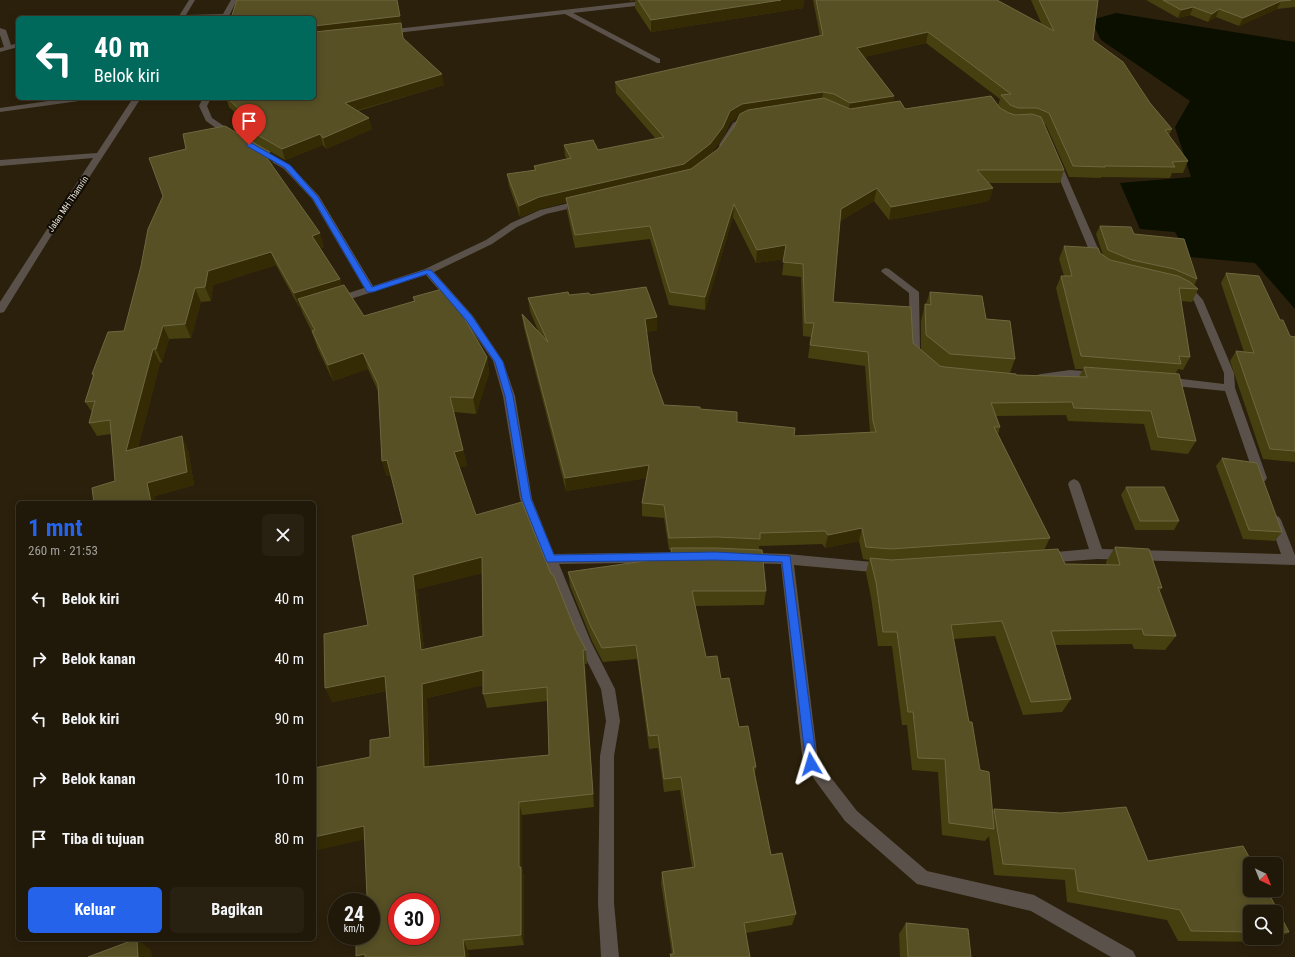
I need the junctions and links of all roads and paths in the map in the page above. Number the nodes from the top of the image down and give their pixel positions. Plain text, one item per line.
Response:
1 (192, 0) edge
2 (234, 0) edge
3 (671, 0) edge
4 (566, 12) junction
5 (180, 16) edge
6 (226, 16) edge
7 (2, 30) dead end
8 (379, 32) edge
9 (16, 46) edge
10 (4, 49) edge
11 (657, 62) dead end
12 (72, 100) edge
13 (136, 100) edge
14 (206, 100) edge
15 (0, 110) edge
16 (757, 117) edge
17 (1051, 150) edge
18 (717, 154) edge
19 (100, 155) junction
20 (0, 163) edge
21 (589, 202) edge
22 (1110, 269) edge
23 (428, 271) junction
24 (886, 271) dead end
25 (1176, 286) edge
26 (370, 290) junction
27 (328, 303) edge
28 (1, 308) edge
29 (931, 366) edge
30 (1110, 377) edge
31 (1033, 380) edge
32 (1157, 380) edge
33 (1229, 388) junction
34 (1074, 484) dead end
35 (1263, 485) edge
36 (1271, 507) edge
37 (1097, 554) junction
38 (699, 556) edge
39 (738, 557) edge
40 (1035, 558) edge
41 (550, 559) junction
42 (787, 559) junction
43 (1292, 559) edge
44 (895, 568) edge
45 (610, 957) edge
46 (1127, 957) edge

1 - 5 street
2 - 6 street
3 - 4 street
4 - 8 street
4 - 11 street
7 - 10 street
9 - 10 street
12 - 15 street
13 - 19 street, Jalan MH Thamrin
14 - 26 street
16 - 18 street
17 - 22 street
19 - 20 street
19 - 28 street, Jalan MH Thamrin
21 - 23 street
23 - 26 street
23 - 41 street
24 - 29 street
25 - 33 street
26 - 27 street
30 - 31 street
32 - 33 street
33 - 35 street
34 - 37 street
36 - 43 street
37 - 40 street
37 - 43 street
38 - 41 street
39 - 42 street
41 - 45 street
42 - 44 street
42 - 46 street

